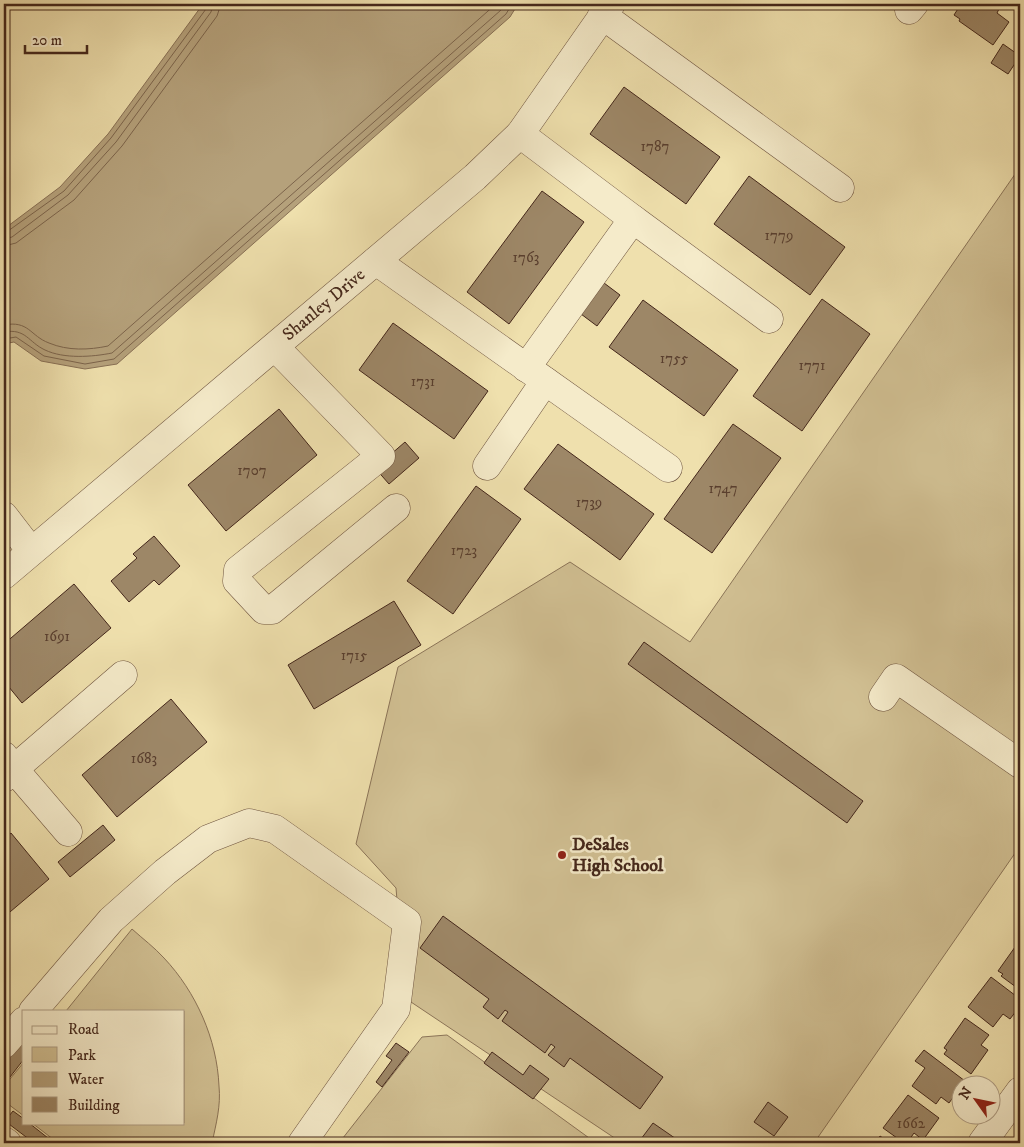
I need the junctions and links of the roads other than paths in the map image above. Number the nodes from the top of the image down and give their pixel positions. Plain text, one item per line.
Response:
1 (606, 10) edge
2 (520, 134) junction
3 (840, 188) dead end
4 (633, 218) junction
5 (376, 261) junction
6 (769, 319) dead end
7 (275, 346) junction
8 (536, 374) junction
9 (487, 466) dead end
10 (668, 468) dead end
11 (396, 508) dead end
12 (4, 516) edge
13 (31, 552) junction
14 (4, 575) edge
15 (122, 676) dead end
16 (883, 697) dead end
17 (1020, 764) edge
18 (7, 768) edge
19 (68, 832) dead end
20 (34, 1010) edge
21 (22, 1023) edge
22 (4, 1044) edge
23 (1020, 1091) edge
24 (4, 1141) edge
25 (7, 1143) edge
26 (302, 1143) edge
27 (982, 1143) edge

1 - 2 street, Shanley Drive
1 - 3 street
2 - 4 street
2 - 5 street, Shanley Drive
4 - 6 street
4 - 8 street
5 - 7 street, Shanley Drive
5 - 8 street
7 - 11 street
7 - 13 street, Shanley Drive
8 - 9 street
8 - 10 street
12 - 13 street
13 - 14 street, Shanley Drive
15 - 18 street
16 - 17 street
18 - 19 street
20 - 26 street
21 - 22 street
23 - 27 street
24 - 25 street

